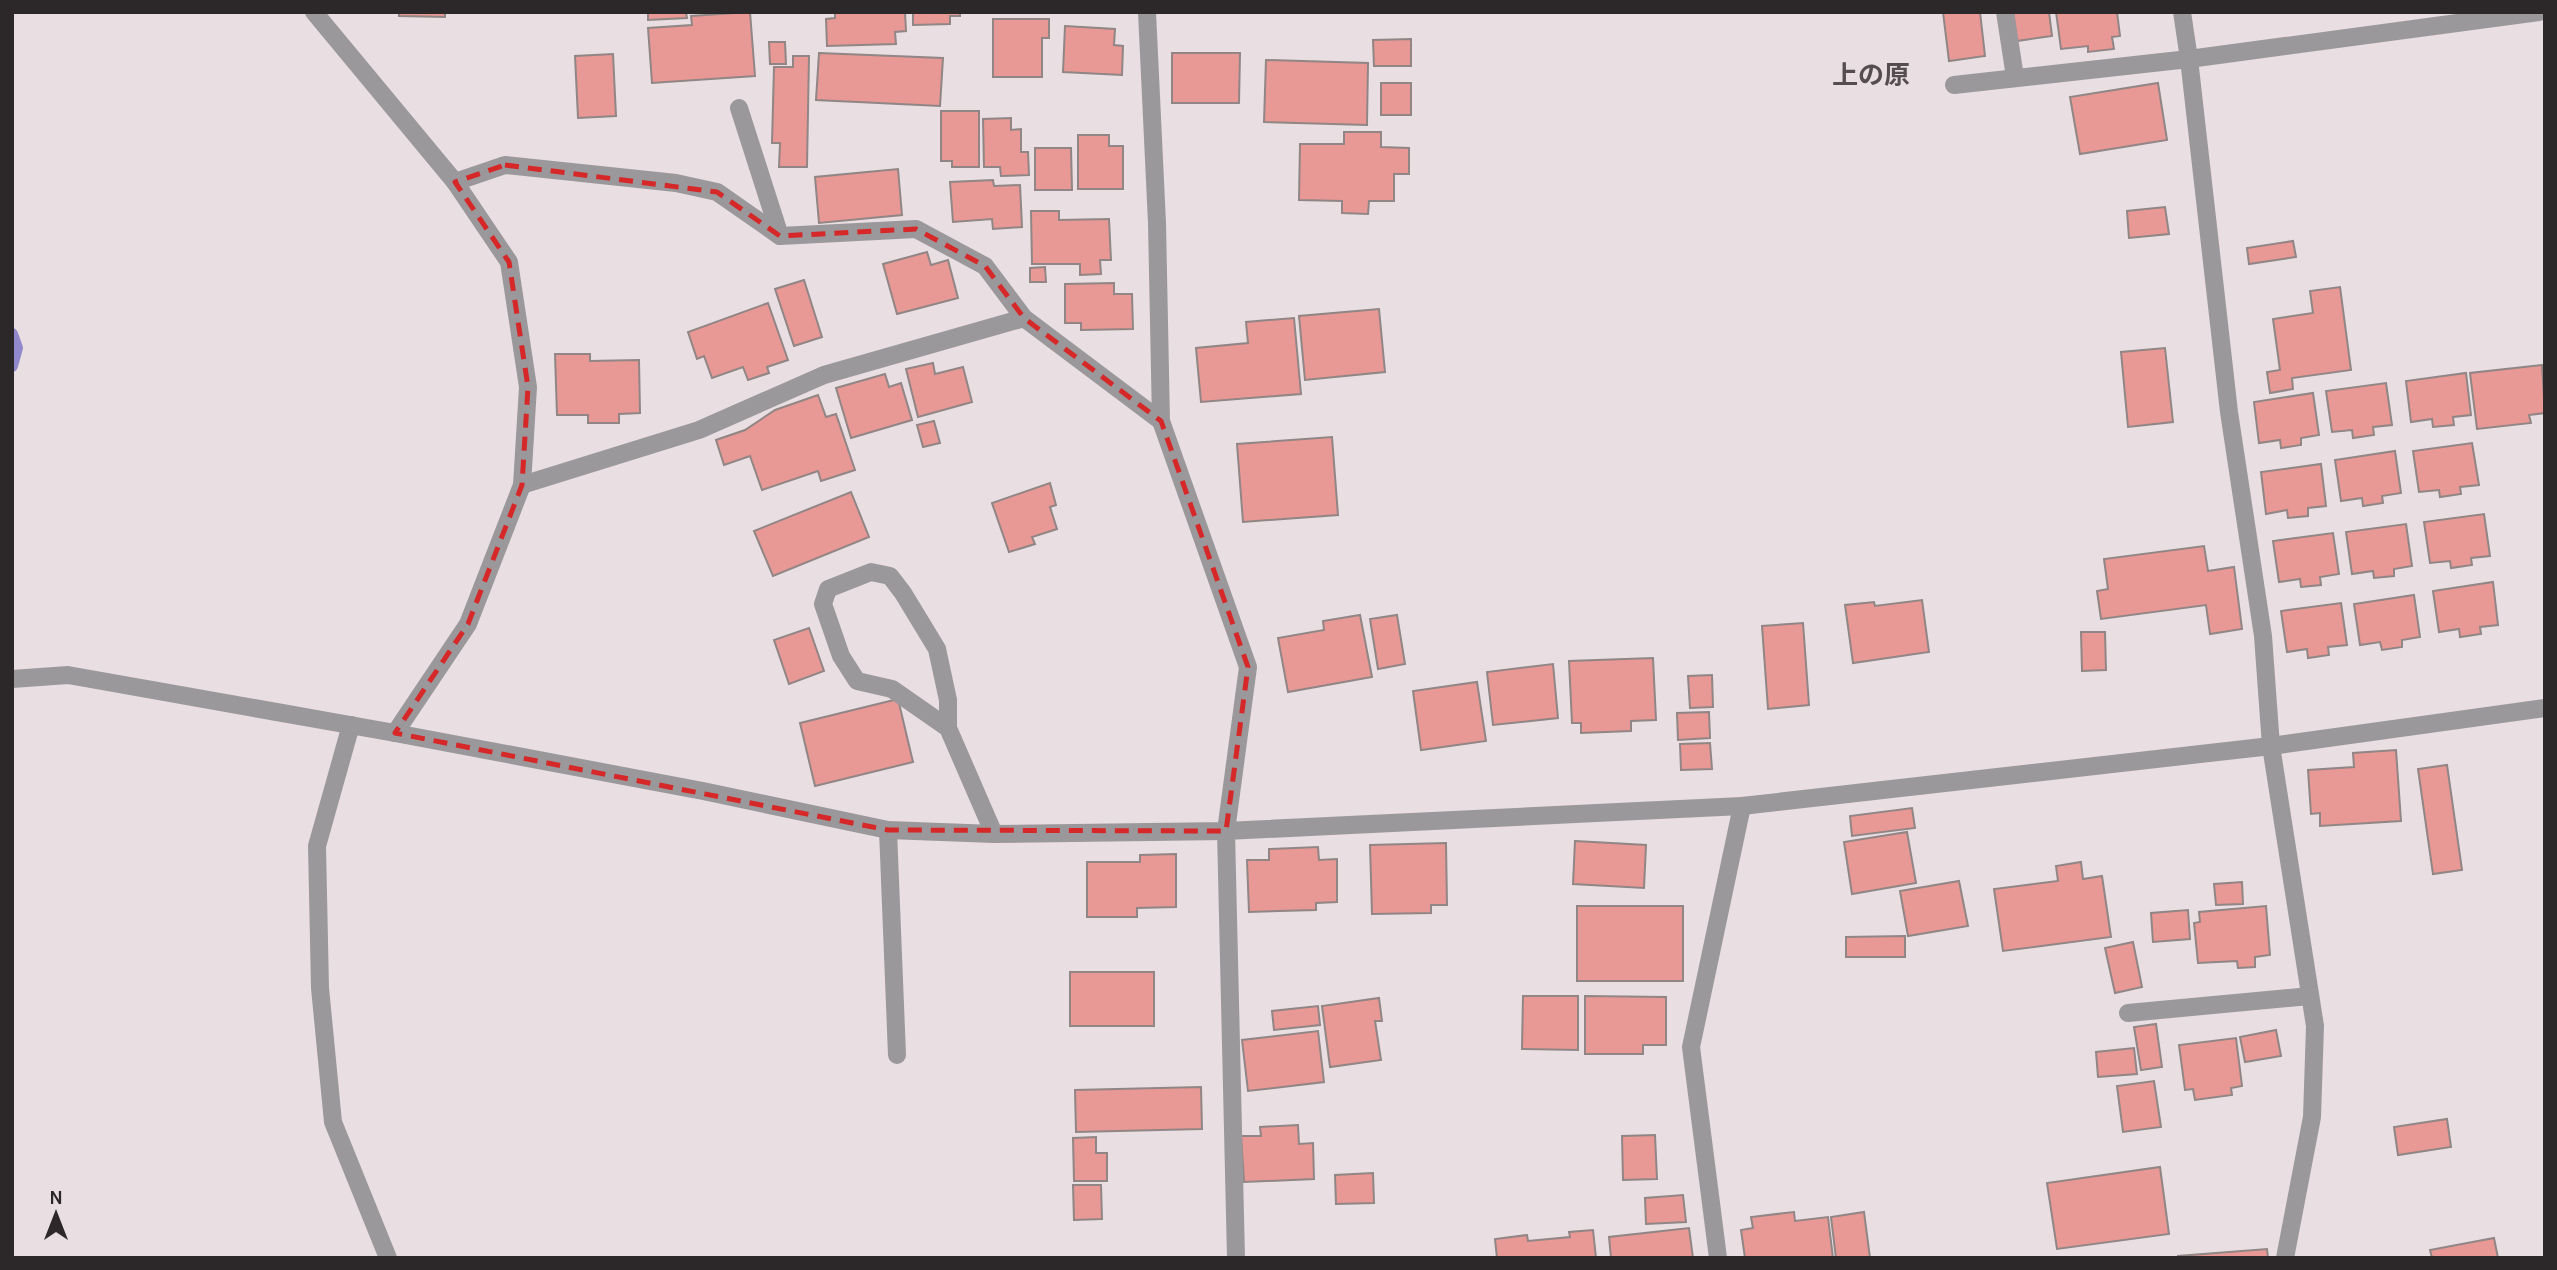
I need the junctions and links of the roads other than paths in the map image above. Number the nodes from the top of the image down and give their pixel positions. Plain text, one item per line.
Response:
1 (314, 12) edge
2 (1147, 12) edge
3 (2006, 12) edge
4 (2182, 12) edge
5 (2539, 12) edge
6 (2189, 59) junction
7 (2015, 77) junction
8 (1954, 85) dead end
9 (739, 108) dead end
10 (455, 182) junction
11 (780, 236) junction
12 (1024, 318) junction
13 (1161, 421) junction
14 (522, 485) junction
15 (12, 679) edge
16 (2545, 708) edge
17 (351, 725) junction
18 (948, 728) junction
19 (395, 733) junction
20 (2271, 746) junction
21 (1742, 806) junction
22 (888, 830) junction
23 (1226, 831) junction
24 (994, 834) junction
25 (2309, 996) junction
26 (2128, 1013) dead end
27 (897, 1055) dead end
28 (387, 1258) edge
29 (1236, 1258) edge
30 (1718, 1258) edge
31 (2285, 1258) edge

1 - 10 street
2 - 13 street
3 - 7 street
4 - 6 street
5 - 6 street
6 - 7 street
6 - 20 street
7 - 8 street
9 - 11 street
10 - 11 street
10 - 14 street
11 - 12 street
12 - 13 street
12 - 14 street
13 - 23 street
14 - 19 street
15 - 17 street
16 - 20 street
17 - 19 street
17 - 28 street
18 - 18 street
18 - 24 street
19 - 22 street
20 - 21 street
20 - 25 street
21 - 23 street
21 - 30 street
22 - 24 street
22 - 27 street
23 - 24 street
23 - 29 street
25 - 26 street
25 - 31 street

